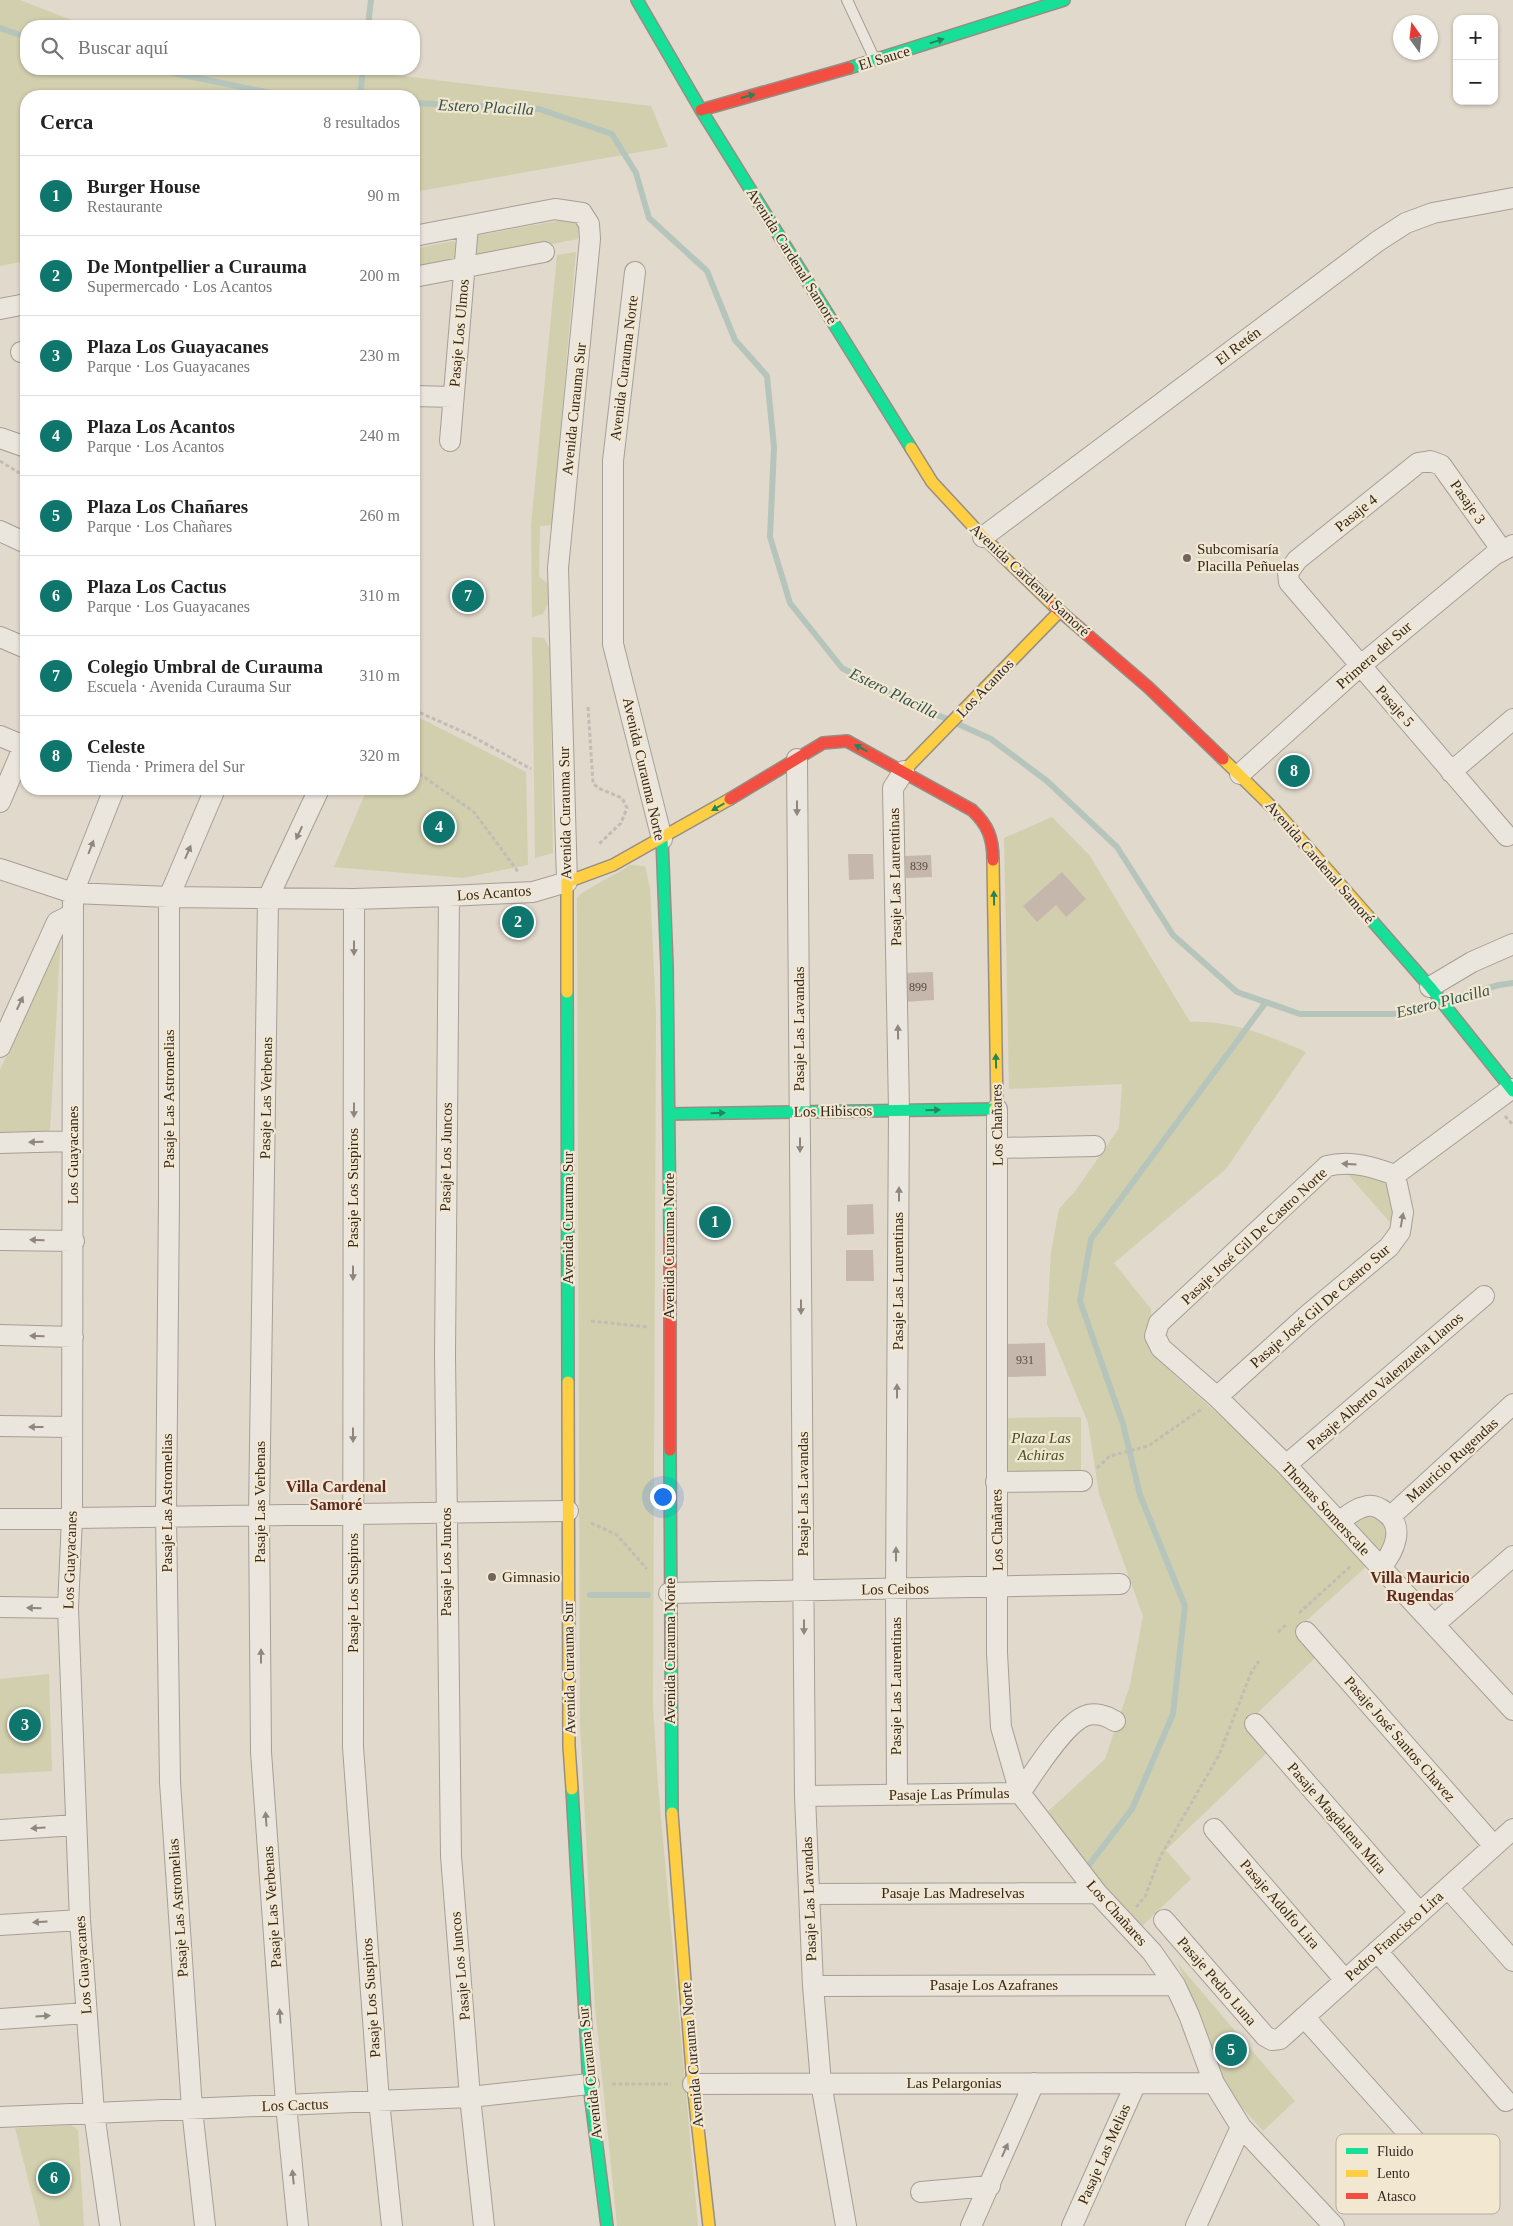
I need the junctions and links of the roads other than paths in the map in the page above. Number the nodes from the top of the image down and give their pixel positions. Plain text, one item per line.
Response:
1 (637, 0) edge
2 (846, 0) edge
3 (1064, 0) edge
4 (875, 61) junction
5 (701, 110) junction
6 (1513, 198) edge
7 (468, 226) junction
8 (420, 235) edge
9 (544, 252) dead end
10 (465, 267) junction
11 (635, 272) dead end
12 (420, 276) edge
13 (420, 396) edge
14 (453, 397) junction
15 (0, 438) edge
16 (450, 440) dead end
17 (20, 445) edge
18 (1430, 461) joint
19 (0, 531) edge
20 (982, 538) junction
21 (20, 539) edge
22 (1507, 547) edge
23 (1288, 573) joint
24 (1060, 611) junction
25 (0, 636) edge
26 (20, 645) edge
27 (1360, 666) junction
28 (1513, 719) edge
29 (0, 736) edge
30 (20, 742) edge
31 (20, 756) edge
32 (797, 759) junction
33 (904, 771) junction
34 (1451, 772) junction
35 (1240, 774) junction
36 (112, 795) edge
37 (212, 795) edge
38 (316, 795) edge
39 (0, 802) edge
40 (1507, 836) dead end
41 (662, 839) junction
42 (0, 869) edge
43 (567, 882) junction
44 (73, 893) junction
45 (449, 896) junction
46 (169, 897) junction
47 (268, 898) junction
48 (354, 899) junction
49 (73, 914) junction
50 (1513, 944) edge
51 (1430, 987) junction
52 (0, 1047) edge
53 (1512, 1090) edge
54 (997, 1109) junction
55 (899, 1110) junction
56 (800, 1112) junction
57 (669, 1114) junction
58 (72, 1141) junction
59 (0, 1142) edge
60 (1095, 1146) dead end
61 (998, 1148) junction
62 (1395, 1175) junction
63 (0, 1240) edge
64 (74, 1241) junction
65 (1484, 1296) dead end
66 (0, 1336) edge
67 (1155, 1336) joint
68 (73, 1337) junction
69 (1217, 1398) junction
70 (1513, 1404) edge
71 (0, 1426) edge
72 (72, 1427) junction
73 (1286, 1465) junction
74 (1082, 1481) dead end
75 (996, 1482) junction
76 (568, 1511) junction
77 (446, 1512) junction
78 (353, 1514) junction
79 (260, 1515) junction
80 (166, 1516) junction
81 (1390, 1516) junction
82 (0, 1518) edge
83 (72, 1518) junction
84 (1339, 1522) junction
85 (1513, 1556) edge
86 (1381, 1567) junction
87 (1120, 1584) dead end
88 (997, 1586) junction
89 (896, 1589) junction
90 (804, 1590) junction
91 (669, 1594) junction
92 (0, 1607) edge
93 (68, 1608) junction
94 (1435, 1624) junction
95 (1306, 1632) dead end
96 (1509, 1698) edge
97 (1115, 1721) dead end
98 (1255, 1724) dead end
99 (1020, 1793) junction
100 (897, 1795) junction
101 (805, 1796) junction
102 (76, 1825) junction
103 (1214, 1829) dead end
104 (1513, 1829) edge
105 (0, 1830) edge
106 (1494, 1846) junction
107 (1448, 1888) junction
108 (1097, 1893) junction
109 (810, 1894) junction
110 (1420, 1913) junction
111 (80, 1920) junction
112 (1164, 1920) dead end
113 (0, 1925) edge
114 (1377, 1951) junction
115 (1513, 1962) edge
116 (1345, 1980) junction
117 (1175, 1985) junction
118 (813, 1986) junction
119 (86, 2014) junction
120 (1304, 2016) junction
121 (0, 2019) edge
122 (1272, 2040) joint
123 (821, 2083) junction
124 (1034, 2083) junction
125 (1136, 2083) junction
126 (1214, 2083) junction
127 (589, 2084) junction
128 (694, 2084) junction
129 (470, 2097) junction
130 (379, 2101) junction
131 (1506, 2101) dead end
132 (286, 2105) junction
133 (192, 2109) junction
134 (94, 2113) junction
135 (0, 2116) edge
136 (1242, 2127) junction
137 (1409, 2134) edge
138 (990, 2186) junction
139 (921, 2192) dead end
140 (1314, 2218) edge
141 (110, 2226) edge
142 (205, 2226) edge
143 (298, 2226) edge
144 (392, 2226) edge
145 (484, 2226) edge
146 (607, 2226) edge
147 (709, 2226) edge
148 (846, 2226) edge
149 (970, 2226) edge
150 (1072, 2226) edge
151 (1196, 2226) edge
152 (1334, 2226) edge

1 - 5 street, Avenida Cardenal Samoré
2 - 4 lane
4 -> 3 street, El Sauce
5 -> 4 street, El Sauce
5 - 20 street, Avenida Cardenal Samoré
6 - 20 street, El Retén
7 - 8 street
7 - 10 street, Pasaje Los Ulmos
7 - 43 street, Avenida Curauma Sur
9 - 10 street
10 - 12 street
10 - 14 street, Pasaje Los Ulmos
11 - 41 street, Avenida Curauma Norte
13 - 14 street
14 - 16 street, Pasaje Los Ulmos
15 - 17 street
18 - 22 street, Pasaje 3
18 - 23 street, Pasaje 4
19 - 21 street
20 - 24 street, Avenida Cardenal Samoré
22 - 27 street, Primera del Sur
23 - 27 street, Pasaje 5
24 - 33 street, Los Acantos
24 - 35 street, Avenida Cardenal Samoré
25 - 26 street
27 - 34 street, Pasaje 5
27 - 35 street, Primera del Sur
28 - 34 street
29 - 30 street
31 - 39 street
33 -> 32 street, Los Acantos
32 -> 41 street, Los Acantos
32 -> 56 street, Pasaje Las Lavandas
54 -> 33 street, Los Chañares
55 -> 33 street, Pasaje Las Laurentinas
34 - 40 street, Pasaje 5
35 - 51 street, Avenida Cardenal Samoré
44 -> 36 street
46 -> 37 street, Pasaje Las Astromelias
38 -> 47 street, Pasaje Las Verbenas
41 - 43 street, Los Acantos
41 - 57 street, Avenida Curauma Norte
42 - 44 street, Los Acantos
43 - 45 street, Los Acantos
43 - 76 street, Avenida Curauma Sur
44 - 46 street, Los Acantos
44 - 49 street, Los Guayacanes
45 - 48 street, Los Acantos
45 - 77 street, Pasaje Los Juncos
46 - 47 street, Los Acantos
46 - 80 street, Pasaje Las Astromelias
47 - 48 street, Los Acantos
47 - 79 street, Pasaje Las Verbenas
48 -> 78 street, Pasaje Los Suspiros
52 -> 49 street
49 - 58 street, Los Guayacanes
50 - 51 street
51 - 53 street, Avenida Cardenal Samoré
53 - 62 street
55 -> 54 street, Los Hibiscos
54 - 61 street, Los Chañares
55 - 56 street, Los Hibiscos
89 -> 55 street, Pasaje Las Laurentinas
57 -> 56 street, Los Hibiscos
56 -> 90 street, Pasaje Las Lavandas
57 - 91 street, Avenida Curauma Norte
58 -> 59 street
58 - 64 street, Los Guayacanes
60 - 61 street
61 - 75 street, Los Chañares
62 -> 67 street, Pasaje José Gil De Castro Norte
69 -> 62 street, Pasaje José Gil De Castro Sur
64 -> 63 street
64 - 68 street, Los Guayacanes
65 - 73 street, Pasaje Alberto Valenzuela Llanos
68 -> 66 street
67 - 69 street, Thomas Somerscale
68 - 72 street, Los Guayacanes
69 - 73 street, Thomas Somerscale
70 - 81 street, Mauricio Rugendas
72 -> 71 street
72 - 83 street, Los Guayacanes
73 - 84 street, Thomas Somerscale
74 - 75 street
75 - 88 street, Los Chañares
76 - 77 street
76 - 127 street, Avenida Curauma Sur
77 - 78 street
77 - 129 street, Pasaje Los Juncos
78 - 79 street
78 - 130 street, Pasaje Los Suspiros
79 - 80 street
132 -> 79 street, Pasaje Las Verbenas
80 - 83 street
80 - 133 street, Pasaje Las Astromelias
81 - 84 street
81 - 86 street
82 - 83 street
83 - 93 street, Los Guayacanes
84 - 86 street, Thomas Somerscale
85 - 94 street
86 - 94 street, Thomas Somerscale
87 - 88 street, Los Ceibos
88 - 89 street, Los Ceibos
88 - 99 street, Los Chañares
89 - 90 street, Los Ceibos
89 - 100 street, Pasaje Las Laurentinas
90 - 91 street, Los Ceibos
90 -> 101 street, Pasaje Las Lavandas
91 - 128 street, Avenida Curauma Norte
93 -> 92 street
93 - 102 street, Los Guayacanes
94 - 96 street, Thomas Somerscale
95 - 106 street, Pasaje José Santos Chavez
97 - 99 street, Pasaje Las Prímulas
98 - 110 street, Pasaje Magdalena Mira
99 - 100 street, Pasaje Las Prímulas
99 - 108 street, Los Chañares
100 - 101 street, Pasaje Las Prímulas
101 - 109 street, Pasaje Las Lavandas
102 -> 105 street
102 - 111 street, Los Guayacanes
103 - 116 street, Pasaje Adolfo Lira
104 - 106 street, Pedro Francisco Lira
106 - 107 street, Pedro Francisco Lira
107 - 110 street, Pedro Francisco Lira
107 - 115 street
108 - 109 street, Pasaje Las Madreselvas
108 - 117 street, Los Chañares
109 - 118 street, Pasaje Las Lavandas
110 - 114 street, Pedro Francisco Lira
111 -> 113 street
111 - 119 street, Los Guayacanes
112 - 122 street, Pasaje Pedro Luna
114 - 116 street, Pedro Francisco Lira
114 - 131 street
116 - 120 street, Pedro Francisco Lira
117 - 118 street, Pasaje Los Azafranes
117 - 126 street, Los Chañares
118 - 123 street, Pasaje Las Lavandas
121 -> 119 street
119 - 134 street, Los Guayacanes
120 - 122 street, Pedro Francisco Lira
120 - 137 street
123 - 124 street, Las Pelargonias
123 - 128 street, Las Pelargonias
123 - 148 street, Pasaje Las Lavandas
124 - 125 street, Las Pelargonias
138 -> 124 street
125 - 126 street, Las Pelargonias
125 - 150 street, Pasaje Las Melias
126 - 136 street, Los Chañares
127 - 129 street, Los Cactus
127 - 146 street, Avenida Curauma Sur
128 - 147 street, Avenida Curauma Norte
129 - 130 street, Los Cactus
129 - 145 street, Pasaje Los Juncos
130 - 132 street, Los Cactus
130 - 144 street, Pasaje Los Suspiros
132 - 133 street, Los Cactus
143 -> 132 street, Pasaje Las Verbenas
133 - 134 street, Los Cactus
133 - 142 street, Pasaje Las Astromelias
134 - 135 street, Los Cactus
134 - 141 street, Los Guayacanes
136 - 140 street, Los Chañares
136 - 151 street
138 - 139 street
138 - 149 street
140 - 152 street, Los Chañares

